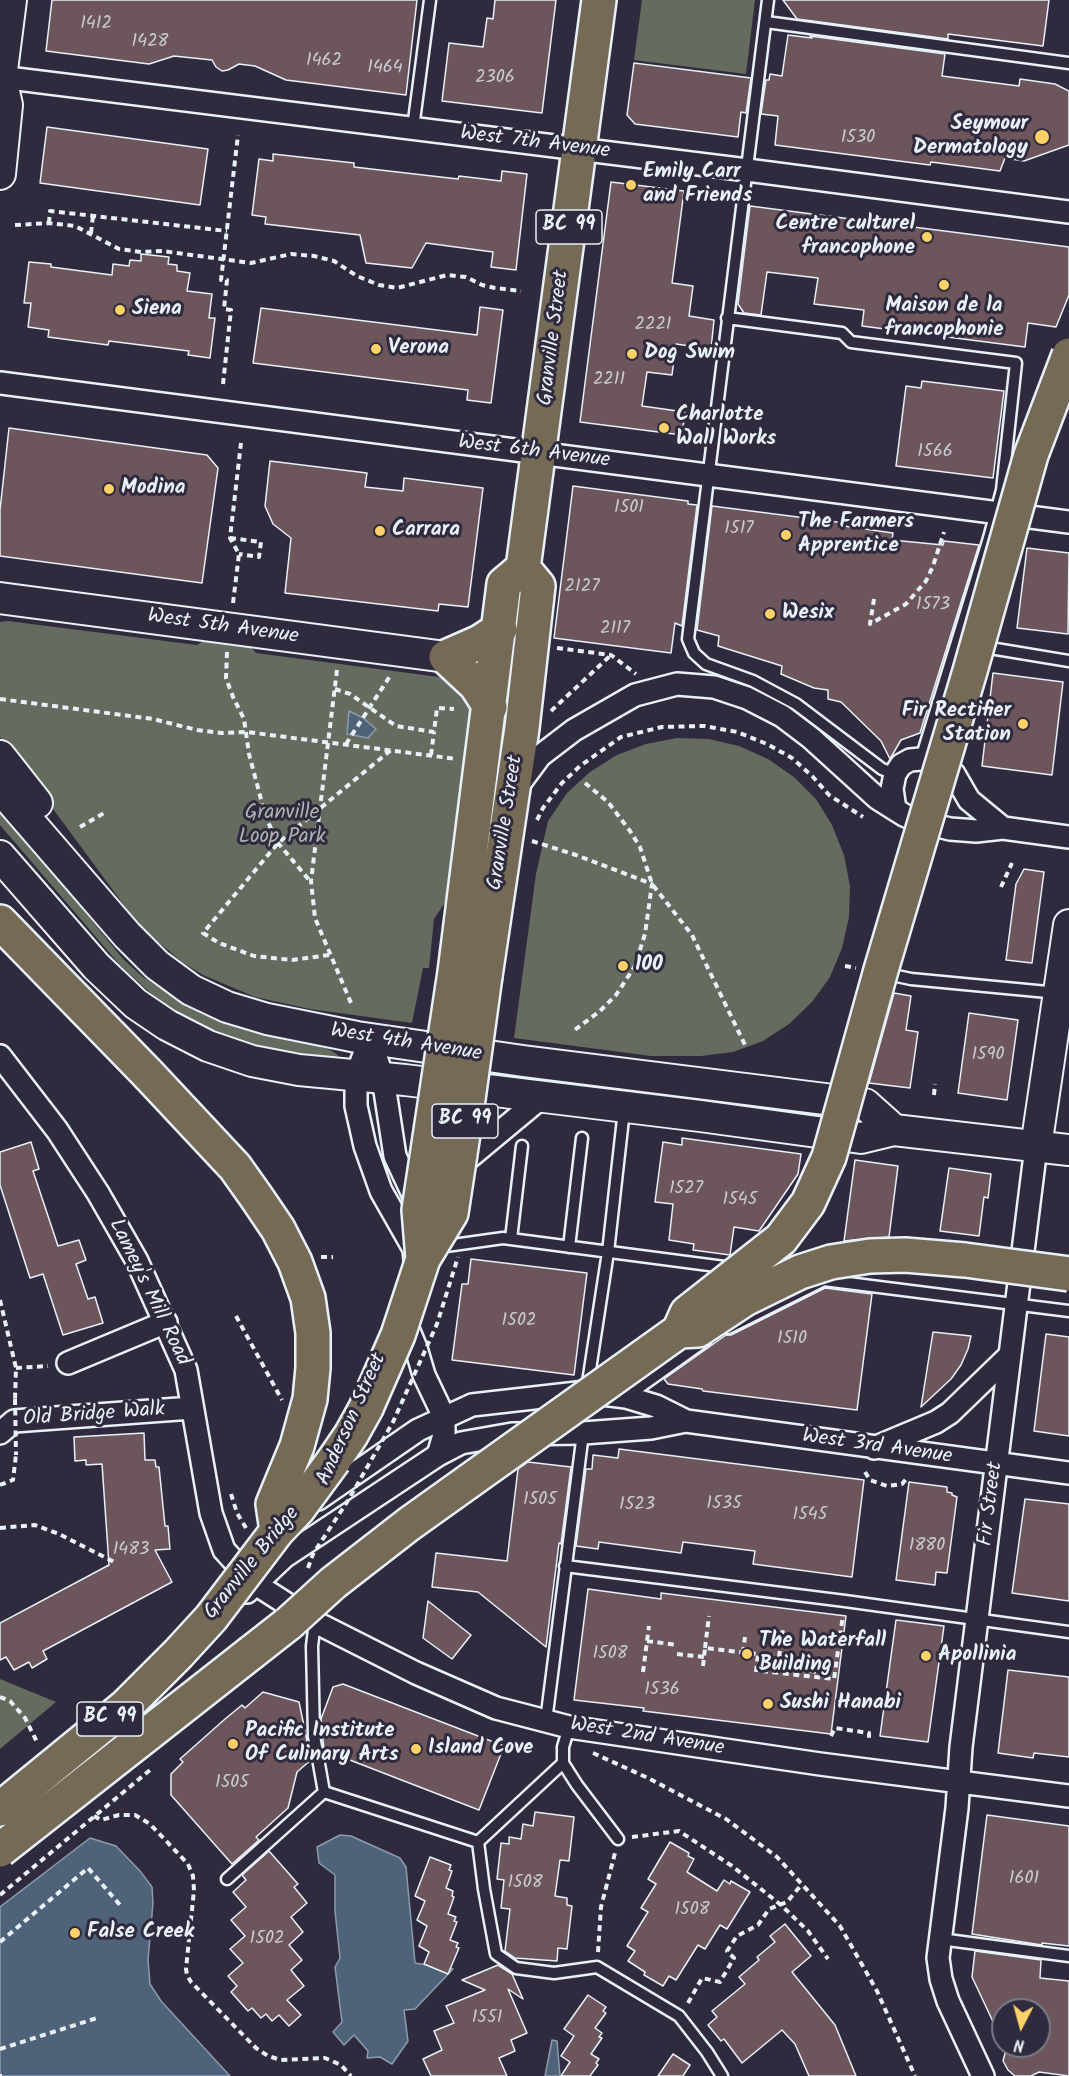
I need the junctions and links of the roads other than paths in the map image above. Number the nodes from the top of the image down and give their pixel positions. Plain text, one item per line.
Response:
1 (10, 0) edge
2 (430, 0) edge
3 (599, 0) edge
4 (768, 0) edge
5 (766, 22) junction
6 (1069, 63) edge
7 (0, 78) edge
8 (413, 128) junction
9 (580, 150) junction
10 (747, 170) junction
11 (0, 174) edge
12 (1069, 212) edge
13 (727, 318) junction
14 (1069, 355) edge
15 (0, 383) edge
16 (539, 454) junction
17 (708, 475) junction
18 (996, 512) junction
19 (1023, 516) junction
20 (1069, 522) edge
21 (523, 568) junction
22 (0, 598) edge
23 (500, 629) junction
24 (446, 657) junction
25 (1069, 661) edge
26 (490, 707) junction
27 (0, 756) edge
28 (921, 759) junction
29 (895, 774) junction
30 (0, 788) edge
31 (510, 796) junction
32 (895, 809) junction
33 (1003, 828) junction
34 (1069, 837) edge
35 (0, 856) edge
36 (83, 886) junction
37 (0, 922) edge
38 (1069, 925) edge
39 (868, 970) dead end
40 (470, 974) junction
41 (1065, 994) edge
42 (370, 1039) junction
43 (0, 1056) edge
44 (369, 1077) junction
45 (542, 1097) junction
46 (625, 1107) junction
47 (894, 1130) junction
48 (582, 1138) dead end
49 (522, 1146) dead end
50 (1036, 1147) junction
51 (1069, 1150) edge
52 (511, 1239) junction
53 (569, 1247) junction
54 (608, 1252) junction
55 (423, 1253) junction
56 (1069, 1274) edge
57 (824, 1280) junction
58 (1016, 1305) junction
59 (1069, 1311) edge
60 (401, 1314) junction
61 (166, 1322) junction
62 (679, 1331) junction
63 (1010, 1355) junction
64 (68, 1363) dead end
65 (586, 1392) junction
66 (626, 1397) junction
67 (192, 1408) junction
68 (444, 1417) junction
69 (686, 1421) junction
70 (0, 1433) edge
71 (583, 1433) junction
72 (874, 1448) junction
73 (438, 1455) junction
74 (997, 1463) junction
75 (1069, 1473) edge
76 (318, 1499) junction
77 (270, 1540) junction
78 (565, 1566) junction
79 (254, 1583) junction
80 (977, 1619) junction
81 (315, 1622) junction
82 (1069, 1632) edge
83 (546, 1721) junction
84 (569, 1727) junction
85 (563, 1762) junction
86 (958, 1782) junction
87 (324, 1792) junction
88 (1069, 1796) edge
89 (0, 1809) edge
90 (0, 1827) edge
91 (618, 1839) road end
92 (478, 1842) junction
93 (0, 1850) edge
94 (227, 1879) dead end
95 (940, 1939) junction
96 (1069, 1956) edge
97 (722, 2076) edge
98 (983, 2076) edge

1 - 7 main road
2 - 8 lane
3 - 9 highway, Granville Street / BC 99
4 - 5 lane
5 - 6 lane
5 - 10 lane
7 - 8 street, West 7th Avenue
7 - 11 main road
8 - 9 street, West 7th Avenue
9 - 10 street, West 7th Avenue
9 - 16 highway, Granville Street / BC 99
10 - 12 street, West 7th Avenue
10 - 13 lane
13 - 17 lane
13 - 18 lane
14 - 62 highway, bridge
15 - 16 street, West 6th Avenue
16 - 17 street, West 6th Avenue
16 - 21 highway, Granville Street / BC 99
17 - 18 street, West 6th Avenue
17 - 29 lane
18 - 19 street, West 6th Avenue
18 - 28 lane
19 - 20 street, West 6th Avenue
19 - 25 lane
21 - 23 highway, Granville Street / BC 99
21 - 31 highway, Granville Street / BC 99
22 - 24 main road, West 5th Avenue
23 - 24 highway
23 - 26 highway, Granville Street / BC 99
24 - 26 highway
26 - 40 highway, Granville Street / BC 99
27 - 36 main road
28 - 29 street
28 - 33 street
29 - 32 street
30 - 36 main road, West 4th Avenue
31 - 32 street
31 - 40 highway, Granville Street / BC 99
32 - 33 street
33 - 34 street
35 - 44 main road, West 4th Avenue
36 - 42 main road, West 4th Avenue
37 - 77 highway, bridge
38 - 41 main road, Fir Street
39 - 41 lane
40 - 55 highway, Granville Bridge / BC 99, bridge
41 - 50 main road, Fir Street
42 - 44 street
42 - 47 main road, West 4th Avenue
43 - 61 street, Lamey's Mill Road
44 - 45 main road, West 4th Avenue
44 - 55 street
44 - 55 street
45 - 46 main road, West 4th Avenue
45 - 55 street, Anderson Street
46 - 47 main road, West 4th Avenue
46 - 54 lane
47 - 50 main road, West 4th Avenue
48 - 53 lane
49 - 52 lane
50 - 51 main road, West 4th Avenue
50 - 58 street, Fir Street
52 - 53 lane
52 - 55 lane
53 - 54 lane
54 - 57 lane
54 - 65 lane
55 - 60 street, Anderson Street
55 - 77 highway, Granville Bridge / BC 99, bridge
56 - 62 highway, bridge
57 - 58 lane
57 - 66 lane
58 - 59 lane
58 - 63 street, Fir Street
60 - 68 street, Anderson Street
60 - 76 street, Anderson Street
61 - 64 street
61 - 67 street, Lamey's Mill Road
62 - 93 highway, bridge
63 - 72 street
63 - 74 street, Fir Street
65 - 66 street, West 3rd Avenue
65 - 68 street, West 3rd Avenue
66 - 69 street, West 3rd Avenue
67 - 70 street, Old Bridge Walk
67 - 79 street, Lamey's Mill Road
68 - 73 street
68 - 76 street, West 3rd Avenue
69 - 71 street, West 3rd Avenue
69 - 72 street, West 3rd Avenue
71 - 73 street, West 3rd Avenue
71 - 78 lane
72 - 74 street, West 3rd Avenue
73 - 77 street, Anderson Street
74 - 75 street, West 3rd Avenue
74 - 80 street, Fir Street
76 - 77 street, Anderson Street
77 - 79 street, Anderson Street
77 - 89 highway, Granville Bridge / BC 99, bridge
78 - 80 lane
78 - 83 lane
79 - 81 street, West 2nd Avenue
79 - 90 street, Anderson Street
80 - 82 lane
80 - 86 street, Fir Street
81 - 83 street, West 2nd Avenue
81 - 87 lane
83 - 84 street, West 2nd Avenue
84 - 85 lane
84 - 86 street, West 2nd Avenue
85 - 91 lane
85 - 92 lane
86 - 88 street, West 2nd Avenue
86 - 95 street, Fir Street
87 - 92 lane
87 - 94 lane
92 - 97 lane
95 - 96 lane
95 - 98 street, Fir Street

